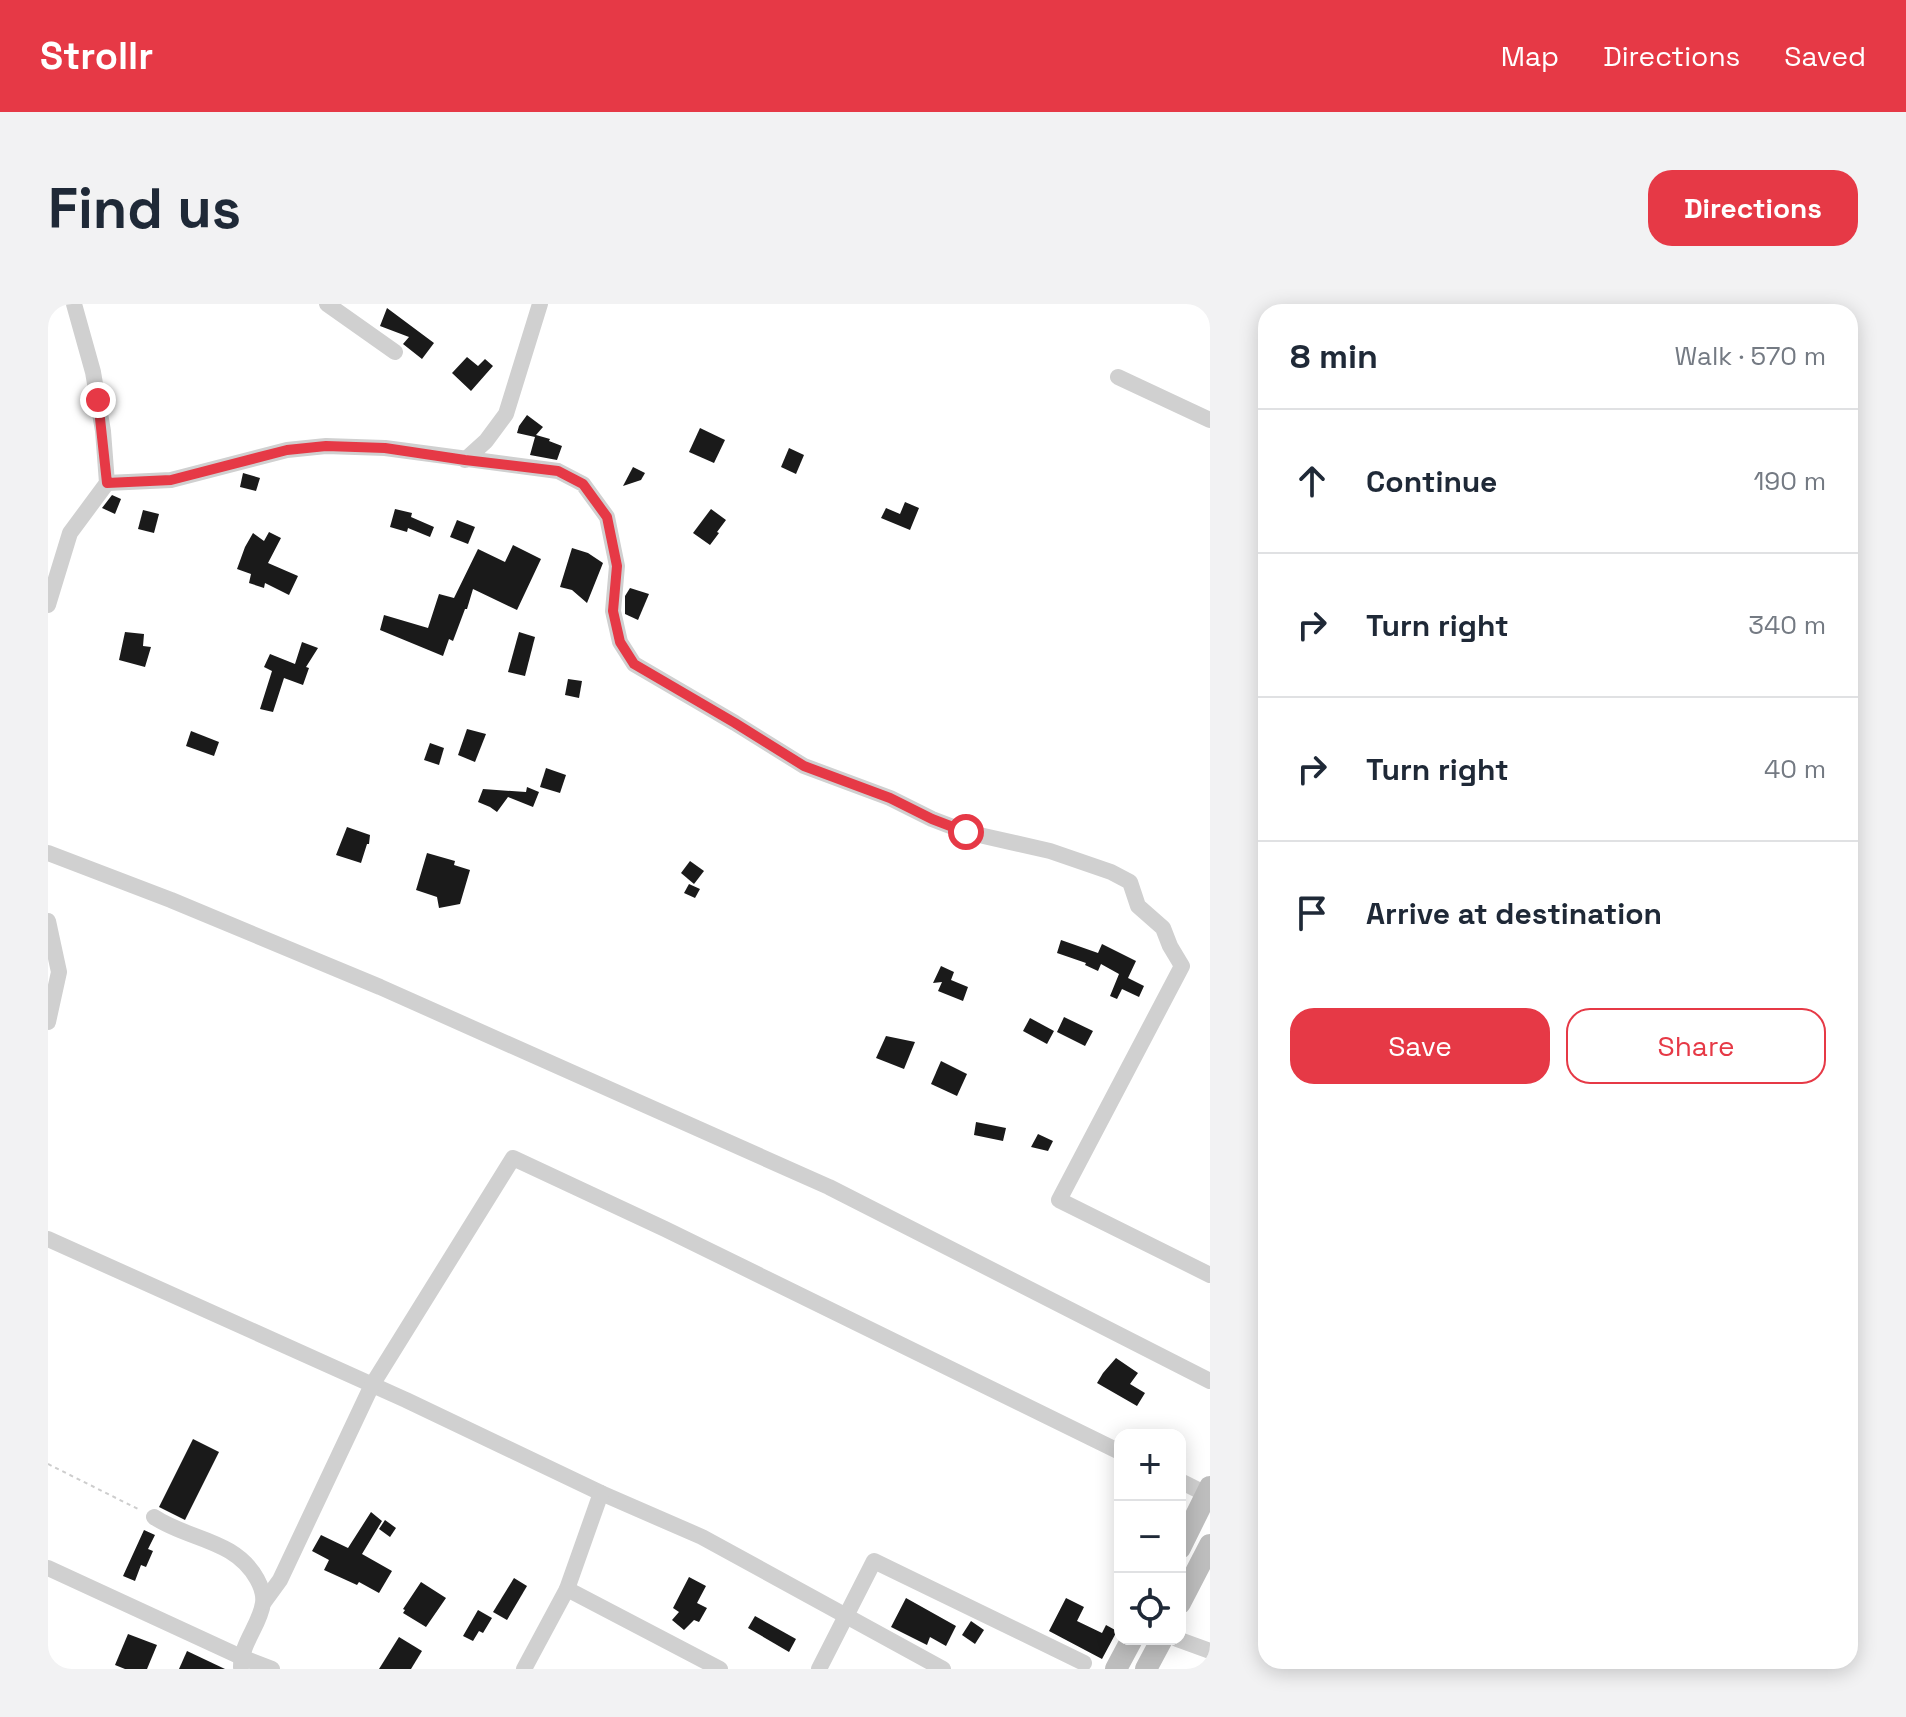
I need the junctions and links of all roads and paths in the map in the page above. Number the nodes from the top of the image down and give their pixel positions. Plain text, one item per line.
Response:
1 (74, 304) edge
2 (327, 304) edge
3 (540, 304) edge
4 (395, 352) dead end
5 (1118, 377) dead end
6 (1210, 420) edge
7 (465, 460) junction
8 (107, 483) junction
9 (48, 605) edge
10 (48, 853) edge
11 (48, 921) edge
12 (48, 1022) edge
13 (48, 1239) edge
14 (1210, 1275) edge
15 (1210, 1381) edge
16 (372, 1385) junction
17 (1114, 1449) edge
18 (48, 1464) edge
19 (1186, 1483) edge
20 (1208, 1490) edge
21 (601, 1493) junction
22 (154, 1517) joint
23 (1186, 1536) edge
24 (1210, 1545) edge
25 (48, 1568) edge
26 (567, 1589) junction
27 (1186, 1591) edge
28 (264, 1602) junction
29 (846, 1615) junction
30 (1186, 1642) edge
31 (1129, 1645) edge
32 (1159, 1645) edge
33 (1210, 1651) edge
34 (241, 1663) edge
35 (1084, 1663) dead end
36 (272, 1669) edge
37 (524, 1669) edge
38 (720, 1669) edge
39 (819, 1669) edge
40 (943, 1669) edge
41 (1116, 1669) edge
42 (1146, 1669) edge

1 - 8 street
2 - 4 street
3 - 7 street
5 - 6 street
7 - 8 street
7 - 14 street
8 - 9 street
10 - 15 street
11 - 12 street
13 - 16 street
16 - 17 street
16 - 21 street
16 - 28 street
18 - 22 path
19 - 20 street
20 - 23 main road
21 - 26 street
21 - 29 street
22 - 28 street
24 - 27 main road
25 - 34 street
26 - 37 street
26 - 38 street
28 - 34 street
29 - 35 street
29 - 39 street
29 - 40 street
30 - 33 street
31 - 41 main road
32 - 42 main road
34 - 36 street

